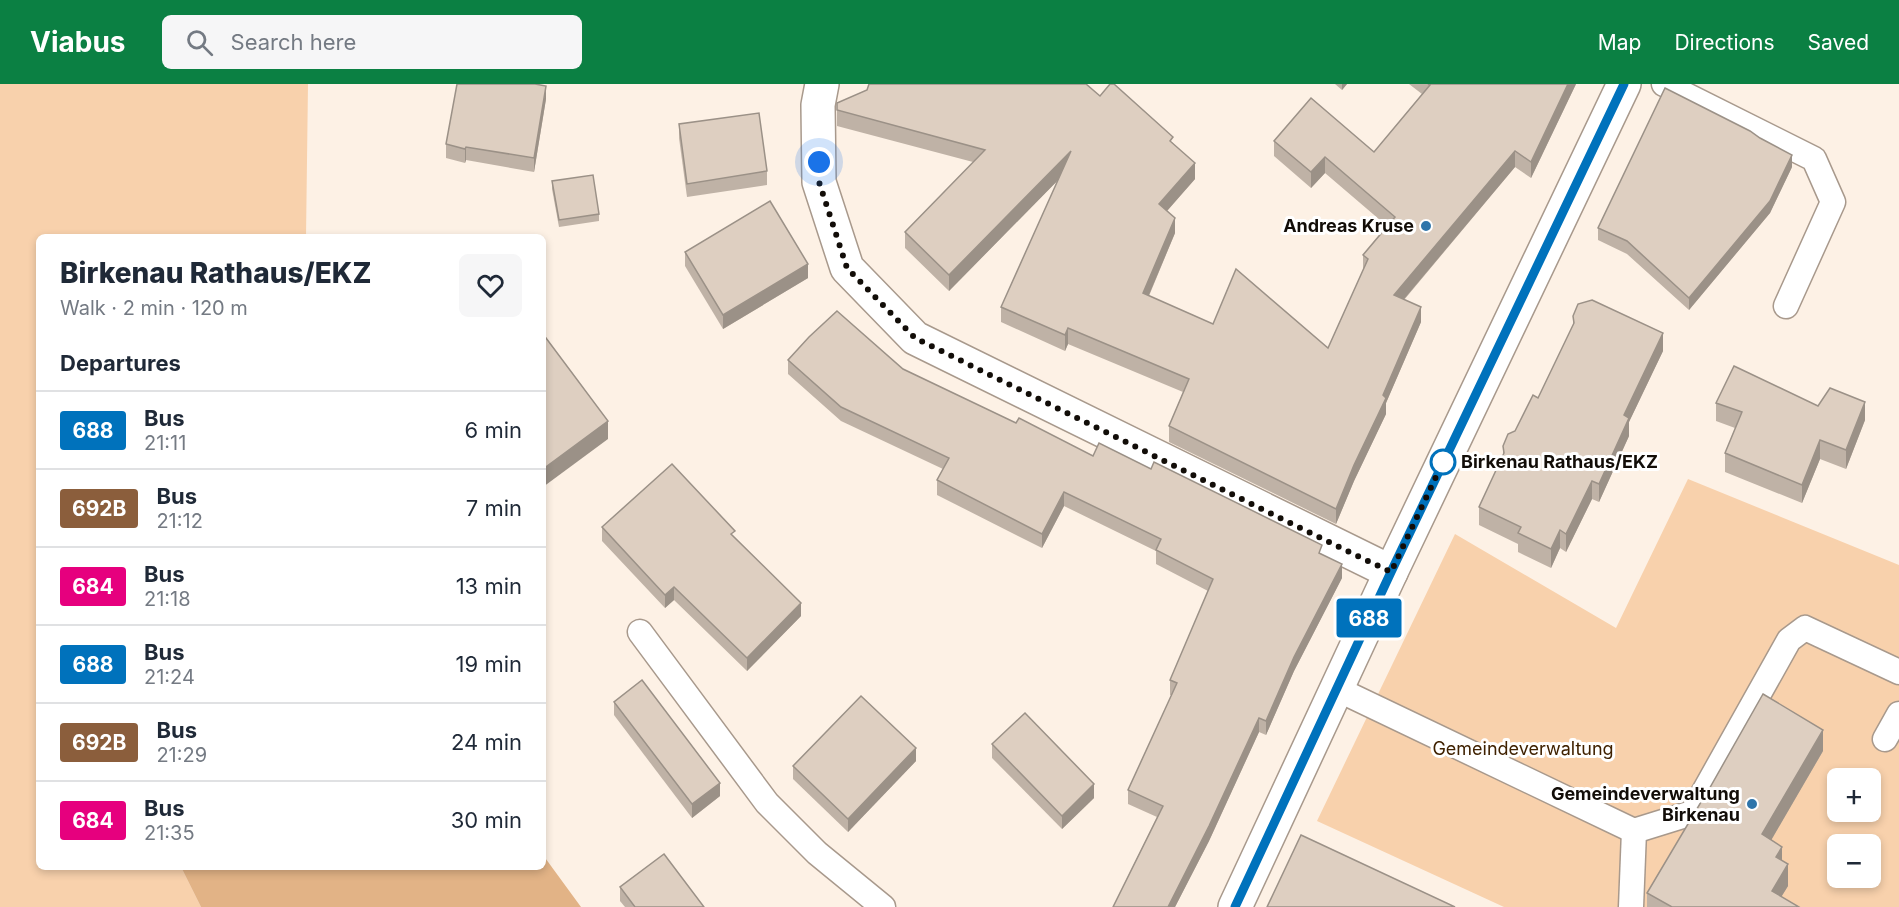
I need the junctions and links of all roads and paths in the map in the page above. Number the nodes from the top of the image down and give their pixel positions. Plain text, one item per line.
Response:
1 (822, 84) edge
2 (1624, 84) edge
3 (1664, 84) edge
4 (1786, 306) dead end
5 (1391, 572) junction
6 (640, 632) dead end
7 (1899, 672) edge
8 (1337, 689) junction
9 (1899, 714) edge
10 (1885, 739) dead end
11 (1634, 831) junction
12 (883, 907) edge
13 (1235, 907) edge
14 (1631, 907) edge

1 - 5 main road
2 - 5 main road
3 - 4 lane
5 - 8 main road
6 - 12 lane
7 - 11 lane
8 - 11 lane
8 - 13 main road
9 - 10 lane
11 - 14 lane

